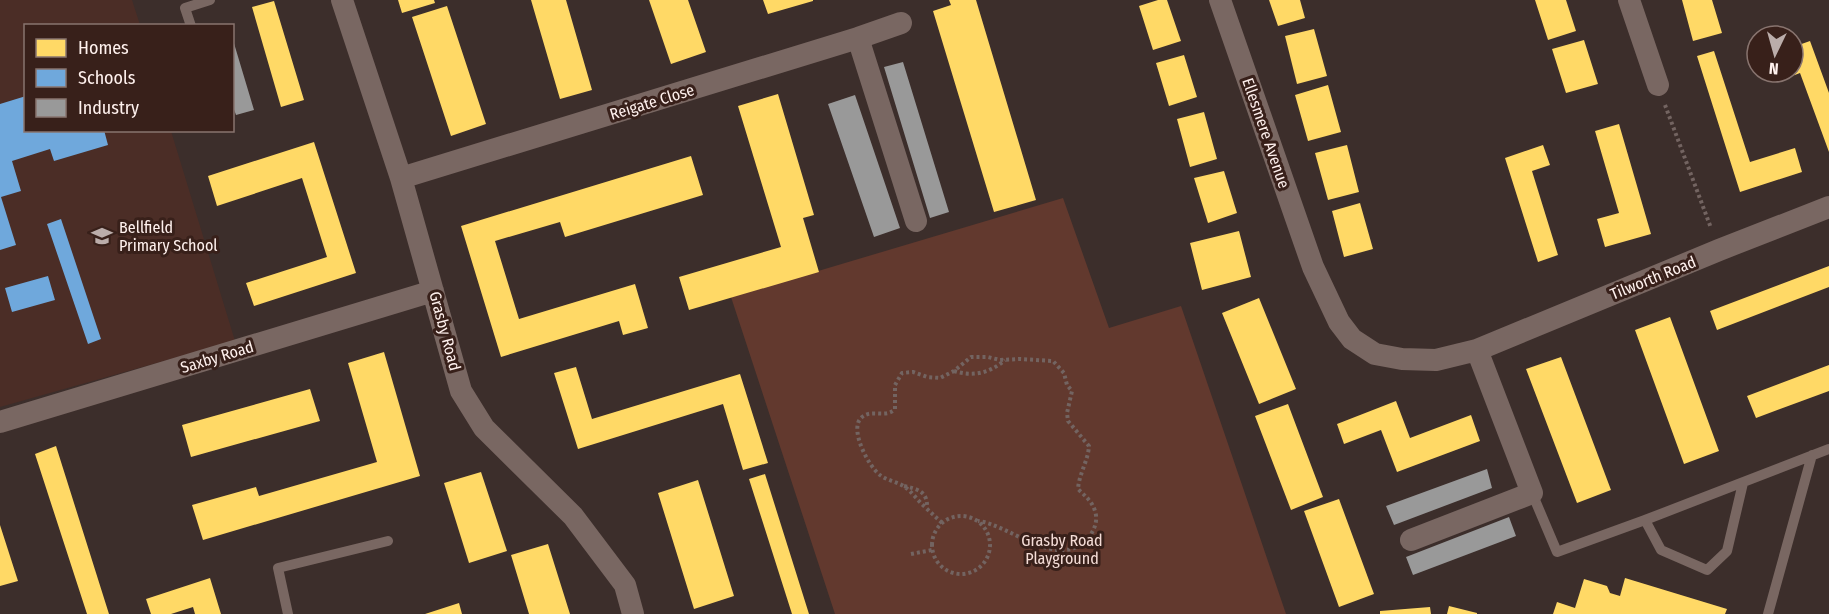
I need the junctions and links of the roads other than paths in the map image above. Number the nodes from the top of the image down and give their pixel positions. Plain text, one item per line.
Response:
1 (210, 0) edge
2 (342, 0) edge
3 (1220, 0) edge
4 (1629, 0) edge
5 (901, 23) dead end
6 (190, 24) edge
7 (858, 38) junction
8 (1658, 85) road end
9 (401, 178) junction
10 (1829, 207) edge
11 (916, 221) dead end
12 (1313, 267) joint
13 (434, 291) junction
14 (1477, 350) junction
15 (0, 422) edge
16 (1829, 449) edge
17 (1812, 455) junction
18 (1743, 483) junction
19 (1532, 493) junction
20 (1645, 520) junction
21 (1411, 540) dead end
22 (388, 541) dead end
23 (288, 614) edge
24 (633, 614) edge
25 (1768, 614) edge

1 - 6 lane
2 - 9 street, Grasby Road
3 - 12 street, Ellesmere Avenue
4 - 8 street
5 - 7 street, Reigate Close
7 - 9 street, Reigate Close
7 - 11 street
9 - 13 street, Grasby Road
10 - 14 street, Tilworth Road
12 - 14 street, Tilworth Road
13 - 15 street, Saxby Road
13 - 24 street, Grasby Road
14 - 19 street
16 - 17 lane
17 - 18 lane
17 - 25 lane
18 - 20 lane
18 - 20 lane
19 - 20 lane
19 - 21 street
22 - 23 lane

